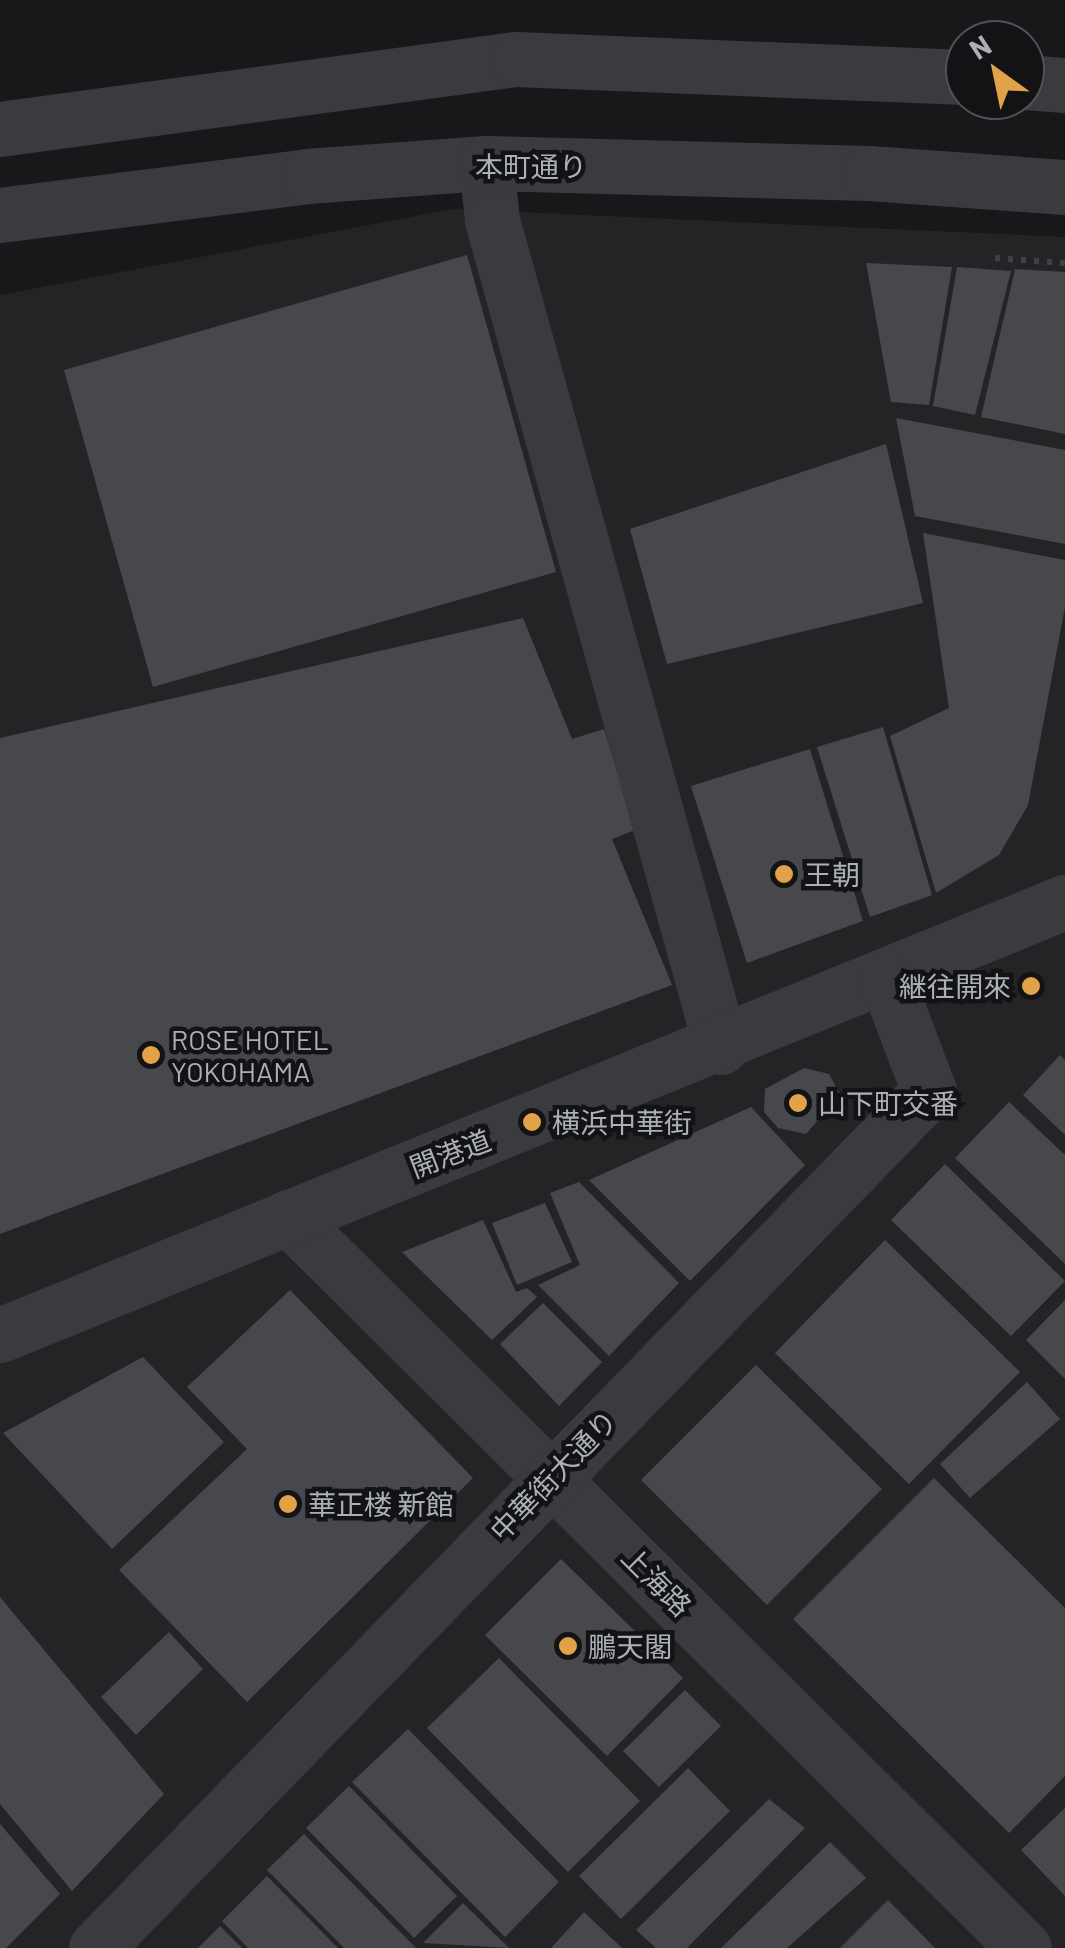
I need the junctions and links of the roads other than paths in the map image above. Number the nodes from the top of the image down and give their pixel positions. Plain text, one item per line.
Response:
1 (945, 77) edge
2 (0, 129) edge
3 (486, 164) junction
4 (1065, 187) edge
5 (0, 215) edge
6 (1065, 902) edge
7 (886, 978) junction
8 (720, 1047) junction
9 (288, 1217) junction
10 (0, 1335) edge
11 (552, 1476) junction
12 (96, 1948) edge
13 (1024, 1948) edge

1 - 2 street
3 - 4 street, 本町通り
3 - 5 street, 本町通り
3 - 8 street
6 - 7 street, 開港道
7 - 8 street, 開港道
7 - 11 street, 中華街大通り
8 - 9 street, 開港道
9 - 10 street, 開港道
9 - 11 street, 上海路
11 - 12 street, 中華街大通り
11 - 13 street, 上海路

